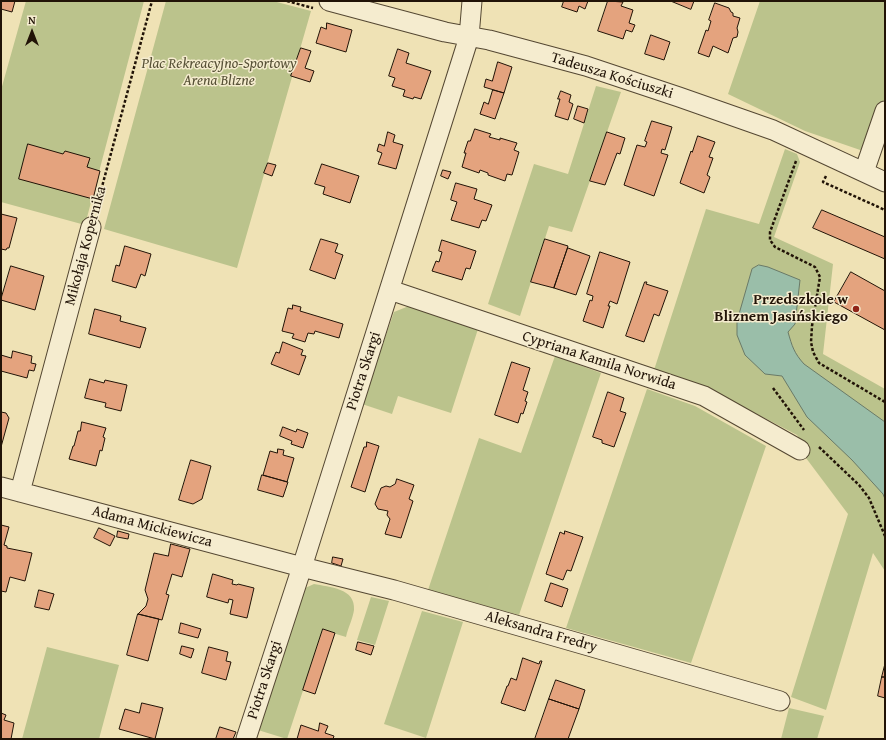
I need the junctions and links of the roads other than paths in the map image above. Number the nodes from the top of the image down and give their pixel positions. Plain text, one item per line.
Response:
1 (329, 1) edge
2 (472, 1) edge
3 (469, 37) junction
4 (885, 110) edge
5 (864, 172) junction
6 (885, 182) edge
7 (91, 227) road end
8 (390, 290) junction
9 (808, 442) road end
10 (1, 487) edge
11 (20, 492) junction
12 (302, 567) junction
13 (780, 701) dead end
14 (246, 739) edge

1 - 3 street, Tadeusza Kościuszki
2 - 3 street, Piotra Skargi
3 - 5 street, Tadeusza Kościuszki
3 - 8 street, Piotra Skargi
4 - 5 street
5 - 6 street, Tadeusza Kościuszki
7 - 11 street, Mikołaja Kopernika
8 - 9 street, Cypriana Kamila Norwida
8 - 12 street, Piotra Skargi
10 - 11 street, Adama Mickiewicza
11 - 12 street, Adama Mickiewicza
12 - 13 street, Aleksandra Fredry
12 - 14 street, Piotra Skargi

